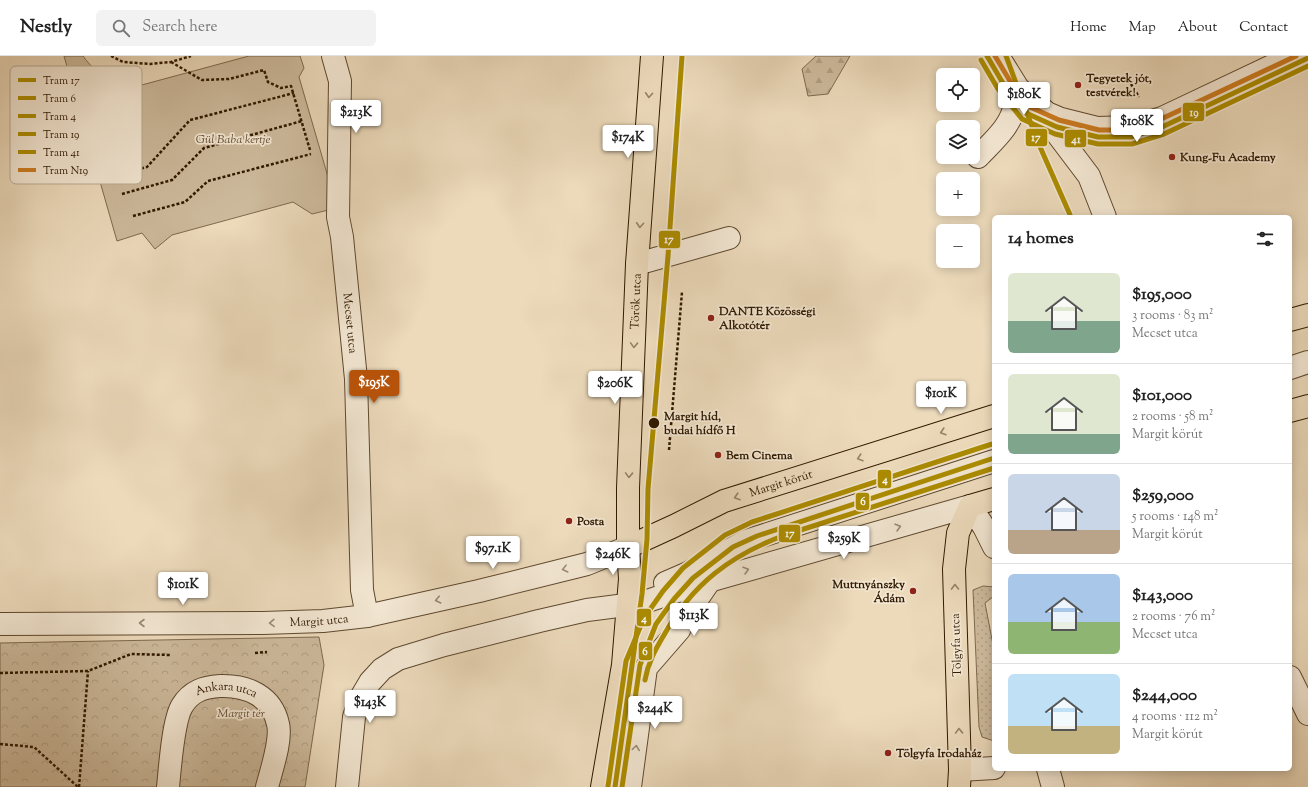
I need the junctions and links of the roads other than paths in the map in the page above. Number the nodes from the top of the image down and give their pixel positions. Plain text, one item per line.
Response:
1 (333, 56) edge
2 (652, 56) edge
3 (998, 56) edge
4 (1293, 56) edge
5 (1012, 80) junction
6 (1058, 125) junction
7 (980, 155) edge
8 (1104, 215) edge
9 (729, 238) dead end
10 (637, 264) junction
11 (1308, 315) edge
12 (1292, 319) edge
13 (1308, 362) edge
14 (1292, 367) edge
15 (1308, 406) edge
16 (1292, 410) edge
17 (992, 417) edge
18 (992, 462) edge
19 (992, 500) edge
20 (970, 506) junction
21 (746, 541) junction
22 (992, 543) edge
23 (628, 547) junction
24 (709, 581) junction
25 (628, 604) junction
26 (367, 616) junction
27 (0, 624) edge
28 (1292, 681) edge
29 (1308, 714) edge
30 (992, 769) edge
31 (1049, 771) edge
32 (960, 778) edge
33 (168, 787) edge
34 (267, 787) edge
35 (347, 787) edge
36 (602, 787) edge
37 (630, 787) edge
38 (1053, 787) edge

1 - 26 street, Mecset utca
2 -> 10 main road, Török utca
3 - 5 street
4 - 6 street
5 - 6 street
5 - 7 street
6 - 8 street
9 - 10 street
10 -> 23 main road, Török utca
11 - 12 main road
13 - 14 street
15 - 16 main road
17 -> 23 main road, Margit körút
18 - 21 street
19 - 20 main road
20 - 22 street
24 -> 20 street
32 -> 20 main road, Tölgyfa utca
21 - 24 street
21 - 25 street
23 - 25 main road
23 -> 26 street, Margit utca
24 - 25 street
37 -> 24 street
25 - 35 street
25 - 36 main road
26 -> 27 street, Margit utca
28 - 29 street
30 - 32 street
31 - 38 street
33 - 34 street, Ankara utca

